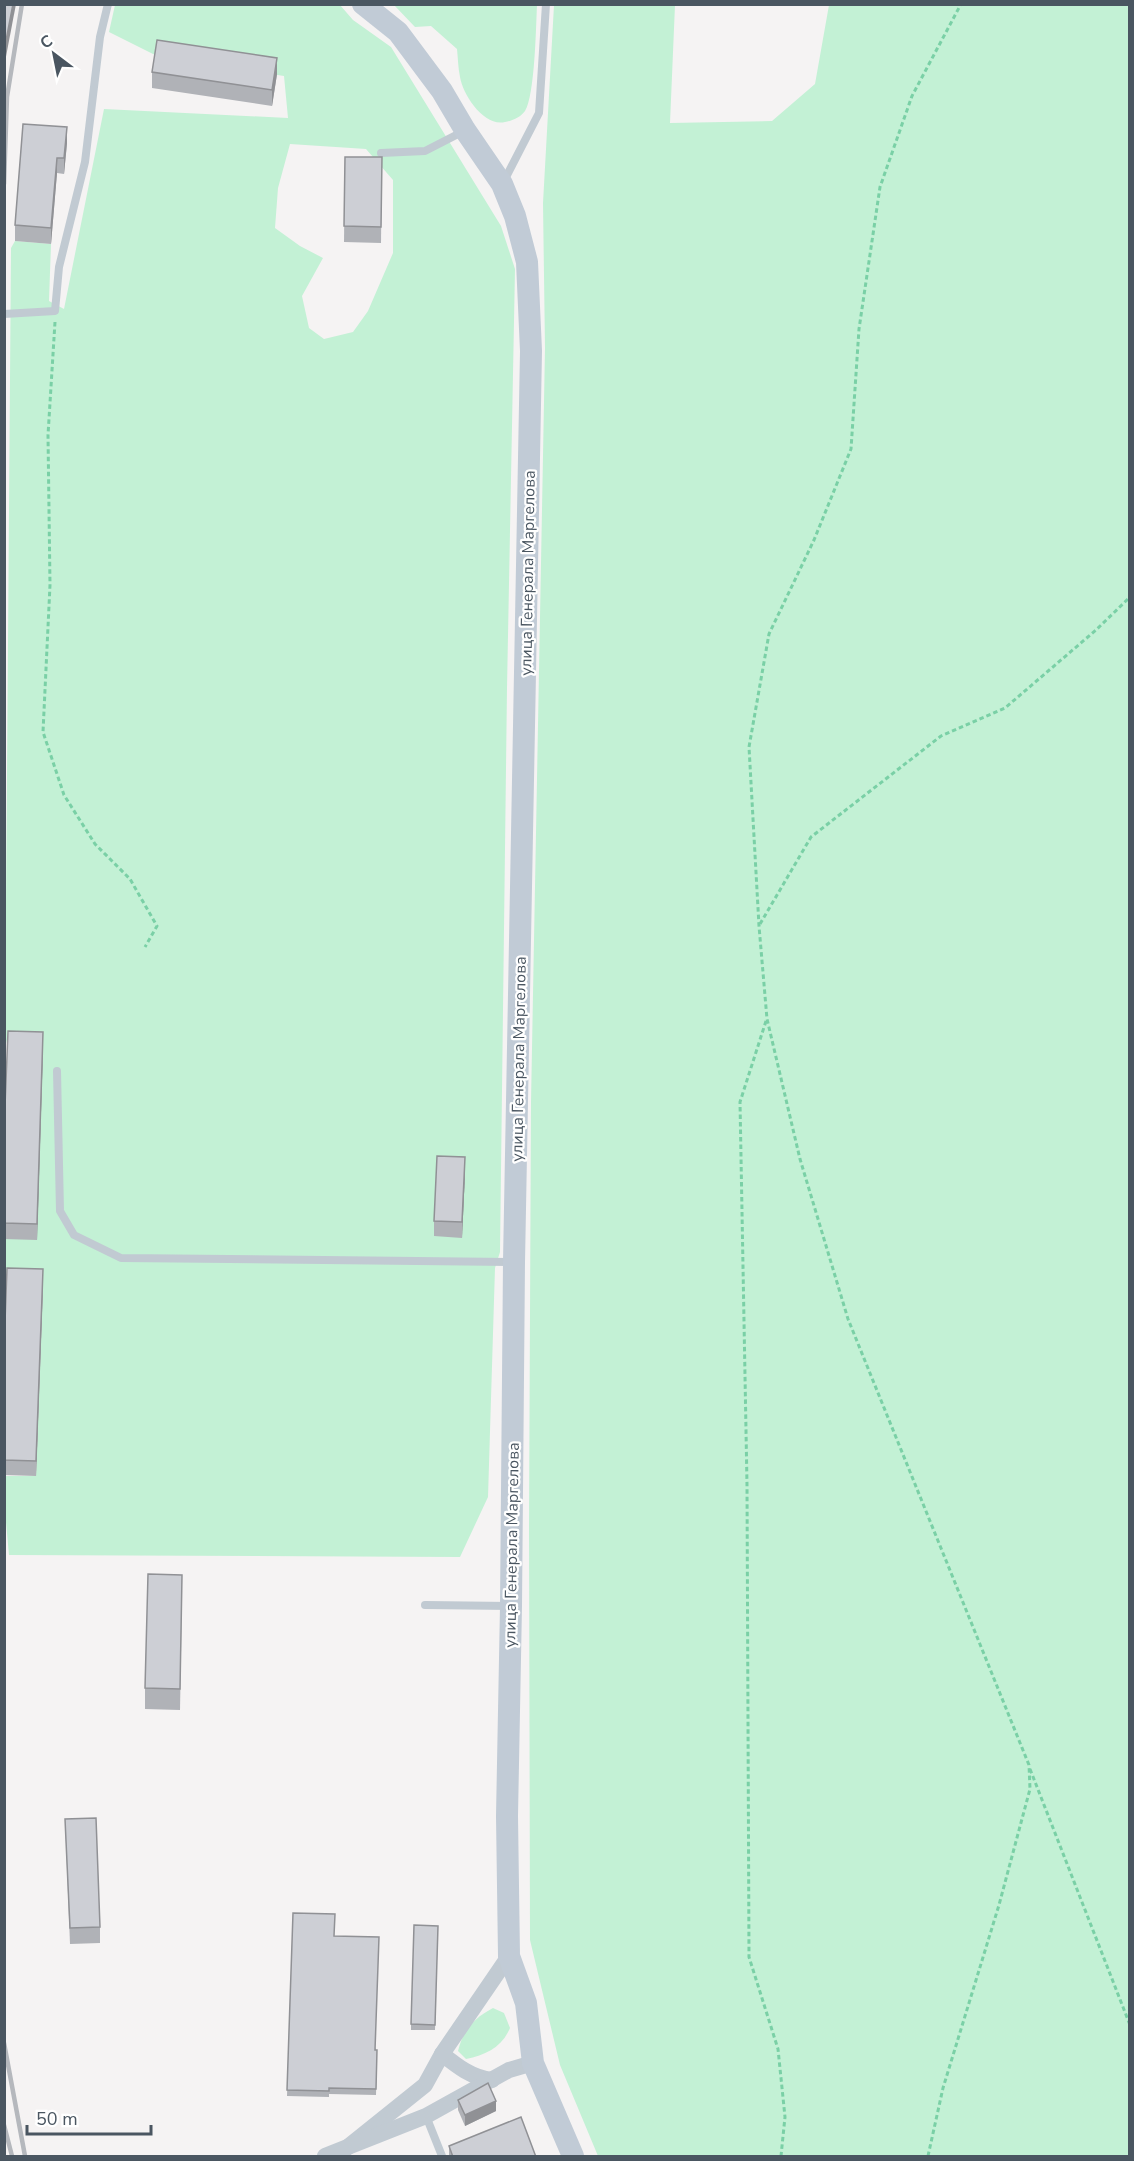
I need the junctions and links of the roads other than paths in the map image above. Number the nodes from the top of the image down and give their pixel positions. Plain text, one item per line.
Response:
1 (108, 4) edge
2 (363, 4) edge
3 (546, 4) edge
4 (465, 130) junction
5 (381, 153) dead end
6 (502, 184) junction
7 (4, 314) edge
8 (57, 1071) dead end
9 (514, 1262) junction
10 (425, 1605) dead end
11 (511, 1606) junction
12 (509, 1956) junction
13 (442, 2054) junction
14 (533, 2063) junction
15 (492, 2080) junction
16 (426, 2116) junction
17 (344, 2150) junction
18 (325, 2157) edge
19 (442, 2157) edge
20 (573, 2157) edge

1 - 7 lane
2 - 4 main road, улица Генерала Маргелова
3 - 6 lane
4 - 5 lane
4 - 6 main road, улица Генерала Маргелова
6 - 9 main road, улица Генерала Маргелова
8 - 9 lane
9 - 11 main road, улица Генерала Маргелова
10 - 11 lane
11 - 12 main road, улица Генерала Маргелова
12 - 13 street
12 - 14 main road, улица Генерала Маргелова
13 - 15 street
13 - 17 street
14 - 15 street
14 - 20 main road, улица Генерала Маргелова
15 - 16 street
16 - 17 street
16 - 19 lane
17 - 18 street

